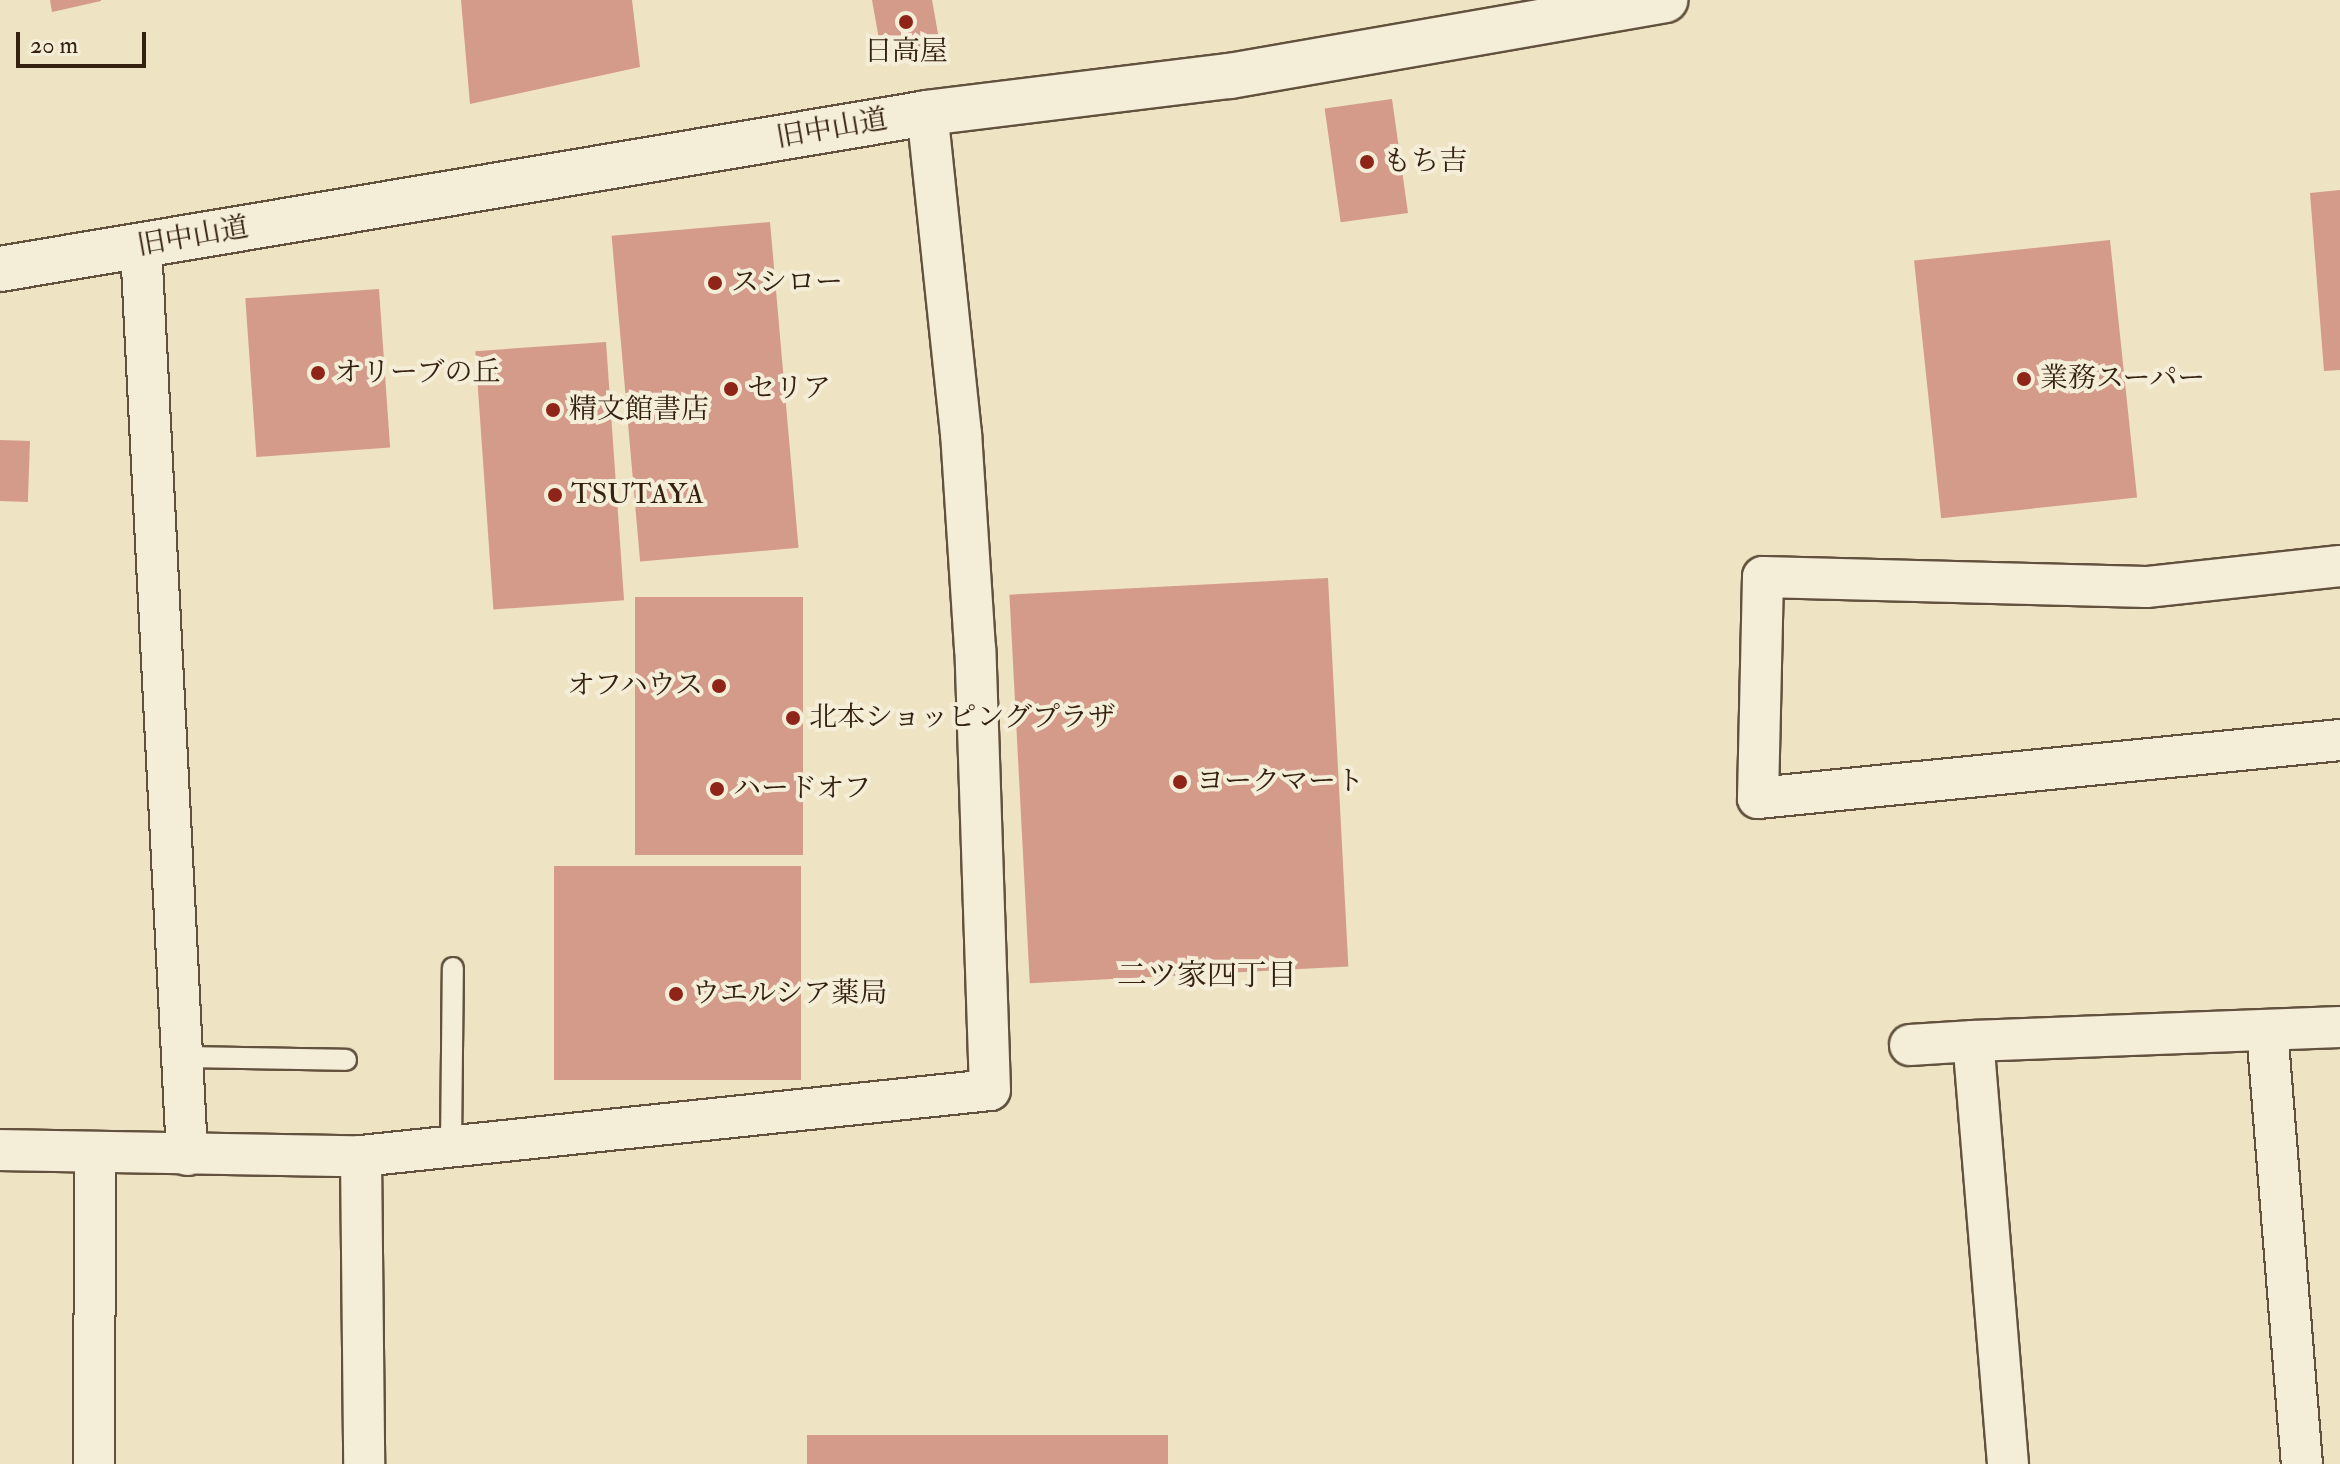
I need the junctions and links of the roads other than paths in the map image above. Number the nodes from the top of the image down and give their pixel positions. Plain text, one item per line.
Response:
1 (1665, 0) edge
2 (927, 113) junction
3 (141, 246) junction
4 (0, 269) edge
5 (2340, 566) edge
6 (2340, 740) edge
7 (453, 968) dead end
8 (2340, 1027) edge
9 (2267, 1030) junction
10 (1973, 1041) junction
11 (1910, 1045) dead end
12 (182, 1057) junction
13 (346, 1060) dead end
14 (451, 1146) junction
15 (0, 1150) edge
16 (95, 1154) junction
17 (187, 1155) junction
18 (361, 1156) junction
19 (94, 1464) edge
20 (364, 1464) edge
21 (2008, 1464) edge
22 (2302, 1464) edge

1 - 2 main road, 旧中山道
2 - 3 main road, 旧中山道
2 - 14 street
3 - 4 main road, 旧中山道
3 - 12 street
5 - 6 street
7 - 14 lane
8 - 9 street
9 - 10 street
9 - 22 street
10 - 11 street
10 - 21 street
12 - 13 lane
12 - 17 street
14 - 18 street
15 - 16 street
16 - 17 street
16 - 19 street
17 - 18 street
18 - 20 street

